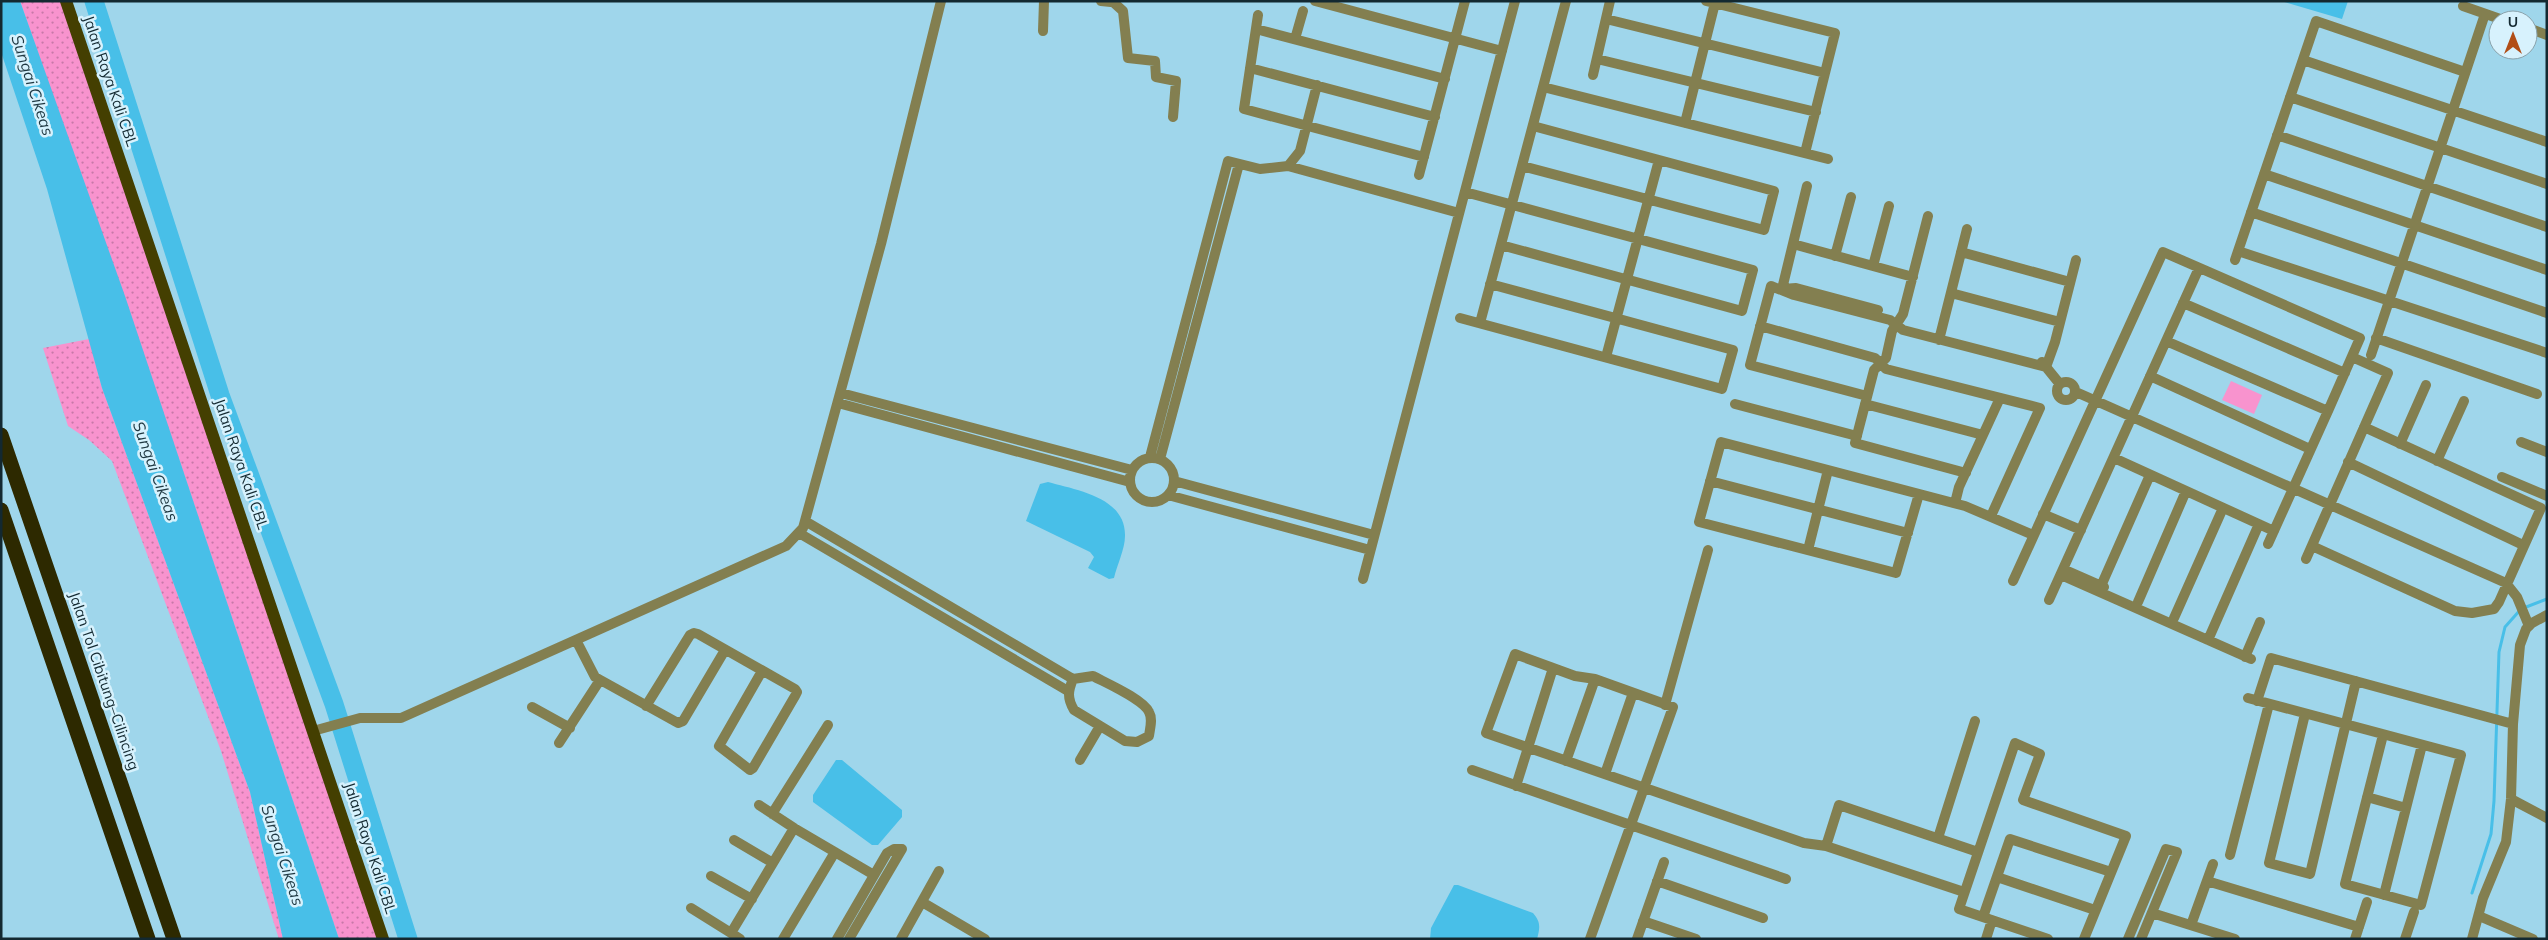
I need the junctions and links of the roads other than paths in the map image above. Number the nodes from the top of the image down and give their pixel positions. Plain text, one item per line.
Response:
1 (66, 1) edge
2 (941, 1) edge
3 (1044, 1) edge
4 (1315, 1) edge
5 (1465, 1) edge
6 (1515, 1) edge
7 (1566, 1) edge
8 (1610, 1) edge
9 (1108, 2) edge
10 (1711, 2) edge
11 (2463, 6) dead end
12 (1303, 11) dead end
13 (2485, 14) junction
14 (2488, 15) edge
15 (1258, 16) dead end
16 (1606, 19) junction
17 (1256, 29) junction
18 (1043, 31) dead end
19 (1455, 38) junction
20 (1295, 39) junction
21 (1705, 43) junction
22 (1502, 51) junction
23 (1597, 58) junction
24 (2303, 60) junction
25 (1250, 68) junction
26 (2465, 72) junction
27 (1825, 73) junction
28 (1593, 75) dead end
29 (1445, 79) junction
30 (1695, 82) junction
31 (1317, 85) junction
32 (1543, 87) junction
33 (2290, 97) junction
34 (2452, 110) junction
35 (1816, 112) junction
36 (1434, 117) junction
37 (1173, 118) dead end
38 (1685, 123) junction
39 (1307, 126) junction
40 (1532, 126) junction
41 (2277, 135) junction
42 (2547, 142) edge
43 (2440, 147) junction
44 (1805, 153) junction
45 (1424, 157) junction
46 (1828, 159) dead end
47 (1659, 160) junction
48 (1288, 166) junction
49 (1522, 166) junction
50 (2264, 174) junction
51 (1419, 175) dead end
52 (2547, 184) edge
53 (1807, 186) dead end
54 (2427, 186) junction
55 (1465, 192) junction
56 (1851, 197) dead end
57 (1648, 199) junction
58 (1512, 204) junction
59 (1889, 206) dead end
60 (1459, 212) junction
61 (2251, 212) junction
62 (1928, 216) dead end
63 (2414, 225) junction
64 (2547, 227) edge
65 (1967, 229) dead end
66 (1638, 238) junction
67 (1793, 244) junction
68 (1501, 245) junction
69 (1961, 252) junction
70 (1836, 256) junction
71 (2076, 260) dead end
72 (2401, 263) junction
73 (1874, 266) junction
74 (2199, 268) junction
75 (2547, 270) edge
76 (1913, 277) junction
77 (1627, 280) junction
78 (2070, 282) junction
79 (1490, 284) junction
80 (1782, 289) junction
81 (1951, 293) junction
82 (2389, 301) junction
83 (2183, 303) junction
84 (2547, 312) edge
85 (1460, 318) dead end
86 (1616, 318) junction
87 (2060, 322) junction
88 (1480, 323) junction
89 (1898, 323) junction
90 (1760, 326) junction
91 (1939, 337) junction
92 (2376, 338) junction
93 (2166, 340) junction
94 (2547, 353) edge
95 (2370, 355) dead end
96 (1606, 357) junction
97 (2352, 358) junction
98 (1880, 364) junction
99 (2046, 367) junction
100 (2345, 373) junction
101 (2150, 376) junction
102 (2426, 385) dead end
103 (841, 392) junction
104 (2537, 394) dead end
105 (2000, 398) junction
106 (1866, 400) junction
107 (2096, 401) junction
108 (2464, 401) dead end
109 (838, 404) junction
110 (1735, 404) dead end
111 (2328, 412) junction
112 (2132, 417) junction
113 (2364, 427) junction
114 (1, 435) edge
115 (1983, 435) junction
116 (1857, 436) junction
117 (2521, 442) dead end
118 (2400, 444) junction
119 (2310, 449) junction
120 (2547, 452) edge
121 (1155, 458) junction
122 (2114, 458) junction
123 (2437, 460) junction
124 (2348, 462) junction
125 (1132, 470) junction
126 (1828, 470) junction
127 (1966, 473) junction
128 (2150, 474) junction
129 (2502, 478) dead end
130 (1174, 481) junction
131 (1710, 481) junction
132 (1130, 482) junction
133 (2292, 490) junction
134 (2186, 491) junction
135 (1919, 494) junction
136 (1168, 495) junction
137 (2547, 496) edge
138 (1955, 503) junction
139 (2329, 506) junction
140 (2223, 508) junction
141 (1818, 509) junction
142 (1, 510) edge
143 (2043, 514) junction
144 (1991, 516) junction
145 (805, 521) junction
146 (2259, 524) junction
147 (2081, 530) junction
148 (2274, 531) junction
149 (799, 533) junction
150 (1908, 533) junction
151 (1374, 535) junction
152 (2033, 535) junction
153 (2268, 544) dead end
154 (2524, 545) junction
155 (2312, 546) junction
156 (1370, 550) junction
157 (1708, 550) dead end
158 (1808, 550) junction
159 (2306, 559) dead end
160 (2062, 572) junction
161 (1363, 579) dead end
162 (2013, 581) dead end
163 (2506, 583) junction
164 (2101, 586) junction
165 (2050, 600) dead end
166 (2138, 602) junction
167 (948, 605) junction
168 (2547, 615) edge
169 (941, 616) junction
170 (2174, 618) junction
171 (2260, 622) dead end
172 (2527, 622) junction
173 (2209, 637) junction
174 (576, 640) junction
175 (725, 650) junction
176 (1553, 668) junction
177 (762, 671) junction
178 (1073, 679) junction
179 (1595, 679) junction
180 (600, 680) junction
181 (2356, 681) junction
182 (1068, 691) junction
183 (1634, 693) junction
184 (2269, 704) junction
185 (1666, 705) junction
186 (646, 706) junction
187 (532, 707) dead end
188 (2305, 714) junction
189 (1975, 721) dead end
190 (2346, 724) junction
191 (2513, 724) junction
192 (828, 725) dead end
193 (1100, 726) junction
194 (570, 728) junction
195 (313, 731) junction
196 (2383, 734) junction
197 (559, 743) dead end
198 (2422, 745) junction
199 (1528, 748) junction
200 (1080, 760) dead end
201 (1566, 761) junction
202 (1472, 770) dead end
203 (1605, 774) junction
204 (1516, 786) junction
205 (1644, 788) junction
206 (2367, 797) junction
207 (2511, 800) junction
208 (758, 806) dead end
209 (2406, 808) junction
210 (772, 814) junction
211 (2547, 818) edge
212 (1630, 825) junction
213 (794, 828) junction
214 (1938, 838) junction
215 (734, 840) dead end
216 (1826, 846) junction
217 (835, 852) junction
218 (1978, 852) junction
219 (2230, 855) dead end
220 (1664, 862) dead end
221 (773, 863) junction
222 (2213, 864) dead end
223 (939, 871) dead end
224 (2111, 872) junction
225 (874, 875) junction
226 (712, 876) dead end
227 (1997, 877) junction
228 (1786, 879) dead end
229 (1657, 881) junction
230 (2207, 881) junction
231 (1964, 892) junction
232 (2384, 895) junction
233 (752, 900) junction
234 (922, 902) junction
235 (2367, 902) dead end
236 (691, 908) dead end
237 (2095, 910) junction
238 (2414, 912) dead end
239 (2152, 914) junction
240 (2479, 916) junction
241 (1764, 918) dead end
242 (1988, 918) junction
243 (1643, 921) junction
244 (2191, 925) junction
245 (2359, 927) junction
246 (736, 936) edge
247 (905, 937) edge
248 (148, 939) edge
249 (174, 939) edge
250 (383, 939) edge
251 (783, 939) edge
252 (837, 939) edge
253 (849, 939) edge
254 (985, 939) edge
255 (1590, 939) edge
256 (1637, 939) edge
257 (1696, 939) edge
258 (1986, 939) edge
259 (2048, 939) edge
260 (2084, 939) edge
261 (2128, 939) edge
262 (2141, 939) edge
263 (2235, 939) edge
264 (2356, 939) edge
265 (2405, 939) edge
266 (2472, 939) edge
267 (2533, 939) edge

1 - 195 main road, Jalan Raya Kali CBL
2 - 103 street
3 - 18 street
4 - 19 street
5 - 19 street
6 - 22 street
7 - 32 street
8 - 16 street
9 - 37 street
10 - 21 street
10 - 27 street
11 - 13 street
12 - 20 street
13 - 14 street
13 - 26 street
15 - 17 street
16 - 21 street
16 - 23 street
17 - 20 street
17 - 25 street
19 - 22 street
19 - 29 street
20 - 29 street
21 - 27 street
21 - 30 street
22 - 55 street
23 - 28 street
23 - 30 street
24 - 26 street
24 - 33 street
24 - 34 street
25 - 31 street
25 - 39 street
26 - 34 street
27 - 35 street
29 - 36 street
30 - 35 street
30 - 38 street
31 - 36 street
31 - 39 street
32 - 38 street
32 - 40 street
33 - 41 street
33 - 43 street
34 - 42 street
34 - 43 street
35 - 44 street
36 - 45 street
38 - 44 street
39 - 45 street
39 - 48 street
40 - 47 street
40 - 49 street
41 - 50 street
41 - 54 street
43 - 52 street
43 - 54 street
44 - 46 street
45 - 51 street
47 - 57 street
47 - 57 street
48 - 60 street
48 - 121 street
49 - 57 street
49 - 58 street
50 - 61 street
50 - 63 street
53 - 67 street
54 - 63 street
54 - 64 street
55 - 58 street
55 - 60 street
56 - 70 street
57 - 66 street
58 - 66 street
58 - 68 street
59 - 73 street
60 - 151 street
61 - 72 street
61 - 82 street
62 - 76 street
63 - 72 street
63 - 75 street
65 - 69 street
66 - 77 street
66 - 77 street
67 - 70 street
67 - 80 street
68 - 77 street
68 - 79 street
69 - 78 street
69 - 81 street
70 - 73 street
71 - 78 street
72 - 82 street
72 - 84 street
73 - 76 street
74 - 83 street
74 - 97 street
74 - 107 street
76 - 89 street
77 - 86 street
78 - 87 street
79 - 86 street
79 - 88 street
80 - 89 street
80 - 90 street
81 - 87 street
81 - 91 street
82 - 92 street
82 - 94 street
83 - 93 street
83 - 100 street
85 - 88 street
86 - 96 street
86 - 96 street
87 - 99 street
88 - 96 street
89 - 91 street
89 - 98 street
90 - 98 street
90 - 106 street
91 - 99 street
92 - 95 street
92 - 104 street
93 - 101 street
93 - 111 street
97 - 100 street
97 - 113 street
98 - 105 street
98 - 106 street
99 - 107 street
100 - 111 street
101 - 112 street
101 - 119 street
102 - 118 street
103 - 109 street
103 - 125 street
105 - 115 street
105 - 144 street
106 - 115 street
106 - 116 street
107 - 112 street
107 - 143 street
108 - 123 street
109 - 132 street
109 - 145 street
110 - 116 street
111 - 119 street
112 - 122 street
112 - 133 street
113 - 118 street
113 - 124 street
114 - 249 highway, Jalan Tol Cibitung–Cilincing
115 - 127 street
116 - 127 street
117 - 120 street
118 - 123 street
119 - 133 street
121 - 125 street
121 - 130 street
122 - 128 street
122 - 147 street
123 - 154 street
124 - 139 street
124 - 154 street
125 - 132 street
126 - 131 street
126 - 135 street
126 - 141 street
127 - 138 street
128 - 134 street
128 - 164 street
129 - 137 street
130 - 136 street
130 - 151 street
131 - 141 street
131 - 158 street
132 - 136 street
133 - 139 street
133 - 148 street
134 - 140 street
134 - 166 street
135 - 138 street
135 - 150 street
136 - 156 street
138 - 144 street
139 - 155 street
139 - 163 street
140 - 146 street
140 - 170 street
141 - 150 street
141 - 158 street
142 - 248 highway
143 - 147 street
143 - 152 street
144 - 152 street
145 - 149 street
145 - 167 street
146 - 148 street
146 - 173 street
147 - 160 street
148 - 153 street
149 - 169 street
149 - 174 street
150 - 158 street
151 - 156 street
152 - 162 street
154 - 163 street
155 - 159 street
155 - 163 street
156 - 161 street
157 - 185 street
160 - 164 street
160 - 165 street
160 - 173 street
163 - 172 street
164 - 166 street
166 - 170 street
167 - 169 street
167 - 178 street
168 - 172 street
169 - 182 street
170 - 173 street
171 - 173 street
172 - 191 street
174 - 180 street
174 - 195 street
175 - 177 street
175 - 186 street
175 - 186 street
176 - 179 street
176 - 199 street
176 - 199 street
177 - 177 street
178 - 182 street
178 - 193 street
179 - 183 street
179 - 201 street
180 - 186 street
180 - 194 street
181 - 184 street
181 - 190 street
181 - 191 street
182 - 193 street
183 - 185 street
183 - 203 street
184 - 188 street
184 - 219 street
185 - 205 street
187 - 194 street
188 - 190 street
188 - 190 street
189 - 214 street
190 - 196 street
191 - 207 street
192 - 210 street
193 - 200 street
194 - 197 street
195 - 250 main road, Jalan Raya Kali CBL
196 - 198 street
196 - 206 street
198 - 209 street
198 - 232 street
199 - 201 street
199 - 204 street
201 - 203 street
202 - 204 street
203 - 205 street
204 - 212 street
205 - 212 street
205 - 216 street
206 - 209 street
206 - 232 street
207 - 211 street
207 - 240 street
208 - 210 street
209 - 232 street
210 - 213 street
212 - 228 street
212 - 255 street
213 - 217 street
213 - 221 street
214 - 216 street
214 - 218 street
215 - 221 street
216 - 231 street
217 - 225 street
217 - 251 street
218 - 224 street
218 - 231 street
220 - 229 street
221 - 233 street
222 - 230 street
223 - 234 street
224 - 227 street
224 - 237 street
225 - 252 street
225 - 253 street
226 - 233 street
227 - 237 street
227 - 242 street
229 - 241 street
229 - 243 street
230 - 244 street
230 - 245 street
231 - 242 street
233 - 246 street
234 - 247 street
234 - 254 street
235 - 245 street
236 - 246 street
237 - 260 street
238 - 265 street
239 - 244 street
239 - 261 street
239 - 262 street
240 - 266 street
240 - 267 street
242 - 258 street
242 - 259 street
243 - 256 street
243 - 257 street
244 - 263 street
245 - 264 street

